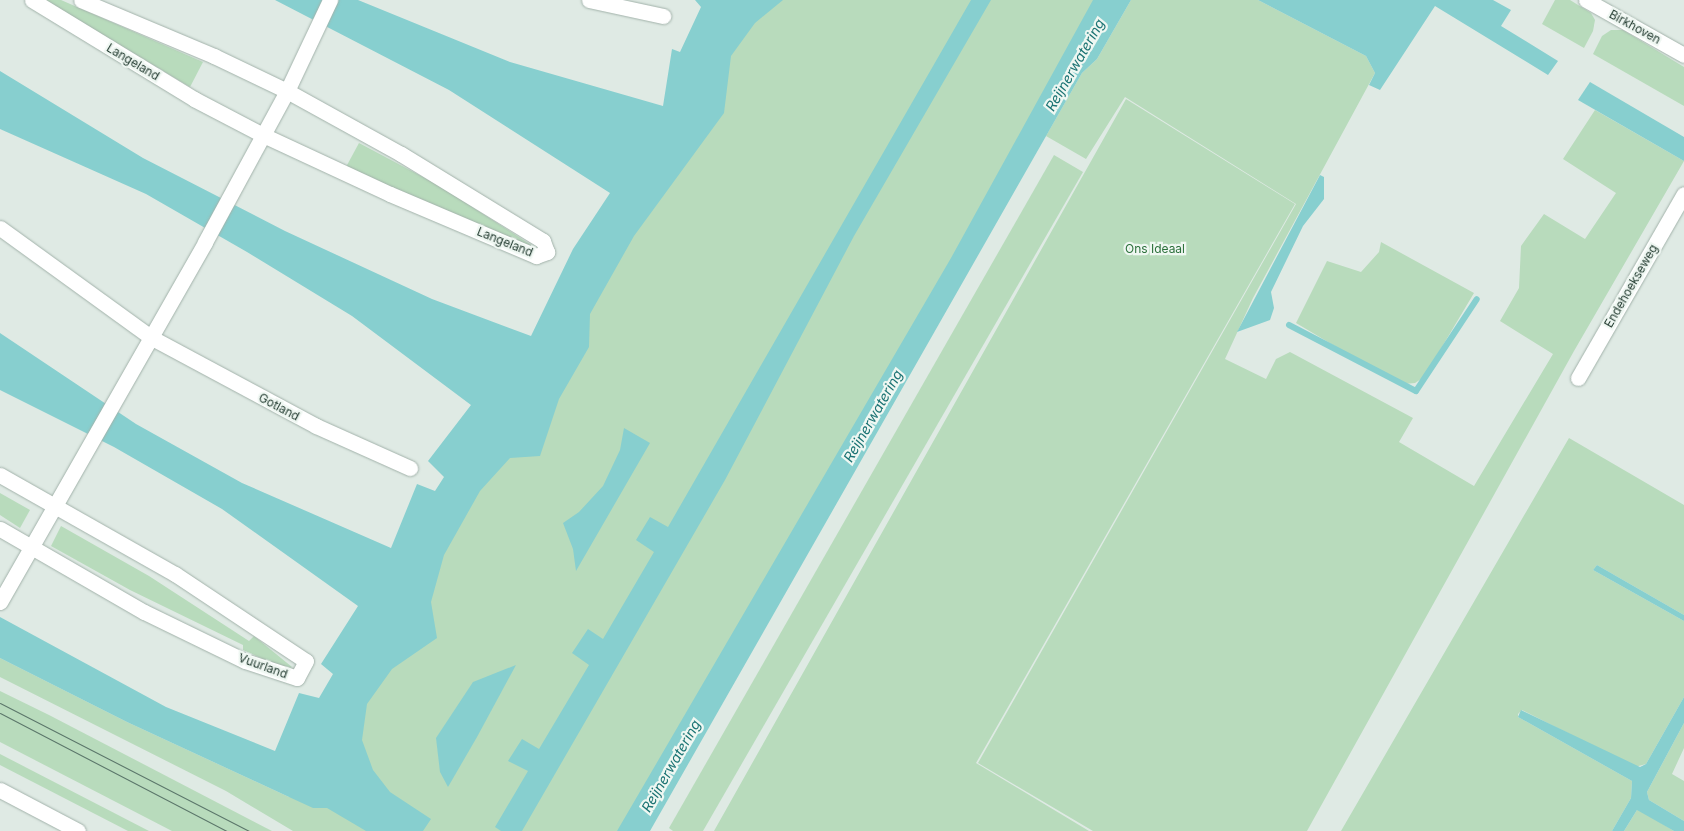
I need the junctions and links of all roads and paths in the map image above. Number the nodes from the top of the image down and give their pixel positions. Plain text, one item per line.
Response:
1 (32, 0) edge
2 (81, 0) edge
3 (330, 0) edge
4 (589, 0) edge
5 (639, 0) edge
6 (1586, 0) edge
7 (1684, 55) edge
8 (287, 92) junction
9 (263, 134) junction
10 (1684, 194) edge
11 (0, 228) edge
12 (152, 338) junction
13 (1578, 378) dead end
14 (410, 468) dead end
15 (0, 475) edge
16 (56, 504) junction
17 (0, 529) edge
18 (31, 548) junction
19 (0, 601) edge
20 (0, 790) edge
21 (78, 831) edge

1 - 9 street, Langeland
2 - 8 street, Langeland
3 - 8 street
4 - 5 street
6 - 7 street, Birkhoven
8 - 9 street
8 - 9 street, Langeland
9 - 12 street
10 - 13 street, Endehoekseweg
11 - 12 street, Gotland
12 - 14 street, Gotland
12 - 16 street
15 - 16 street, Vuurland
16 - 18 street
16 - 18 street, Vuurland
17 - 18 street, Vuurland
18 - 19 street
20 - 21 street

